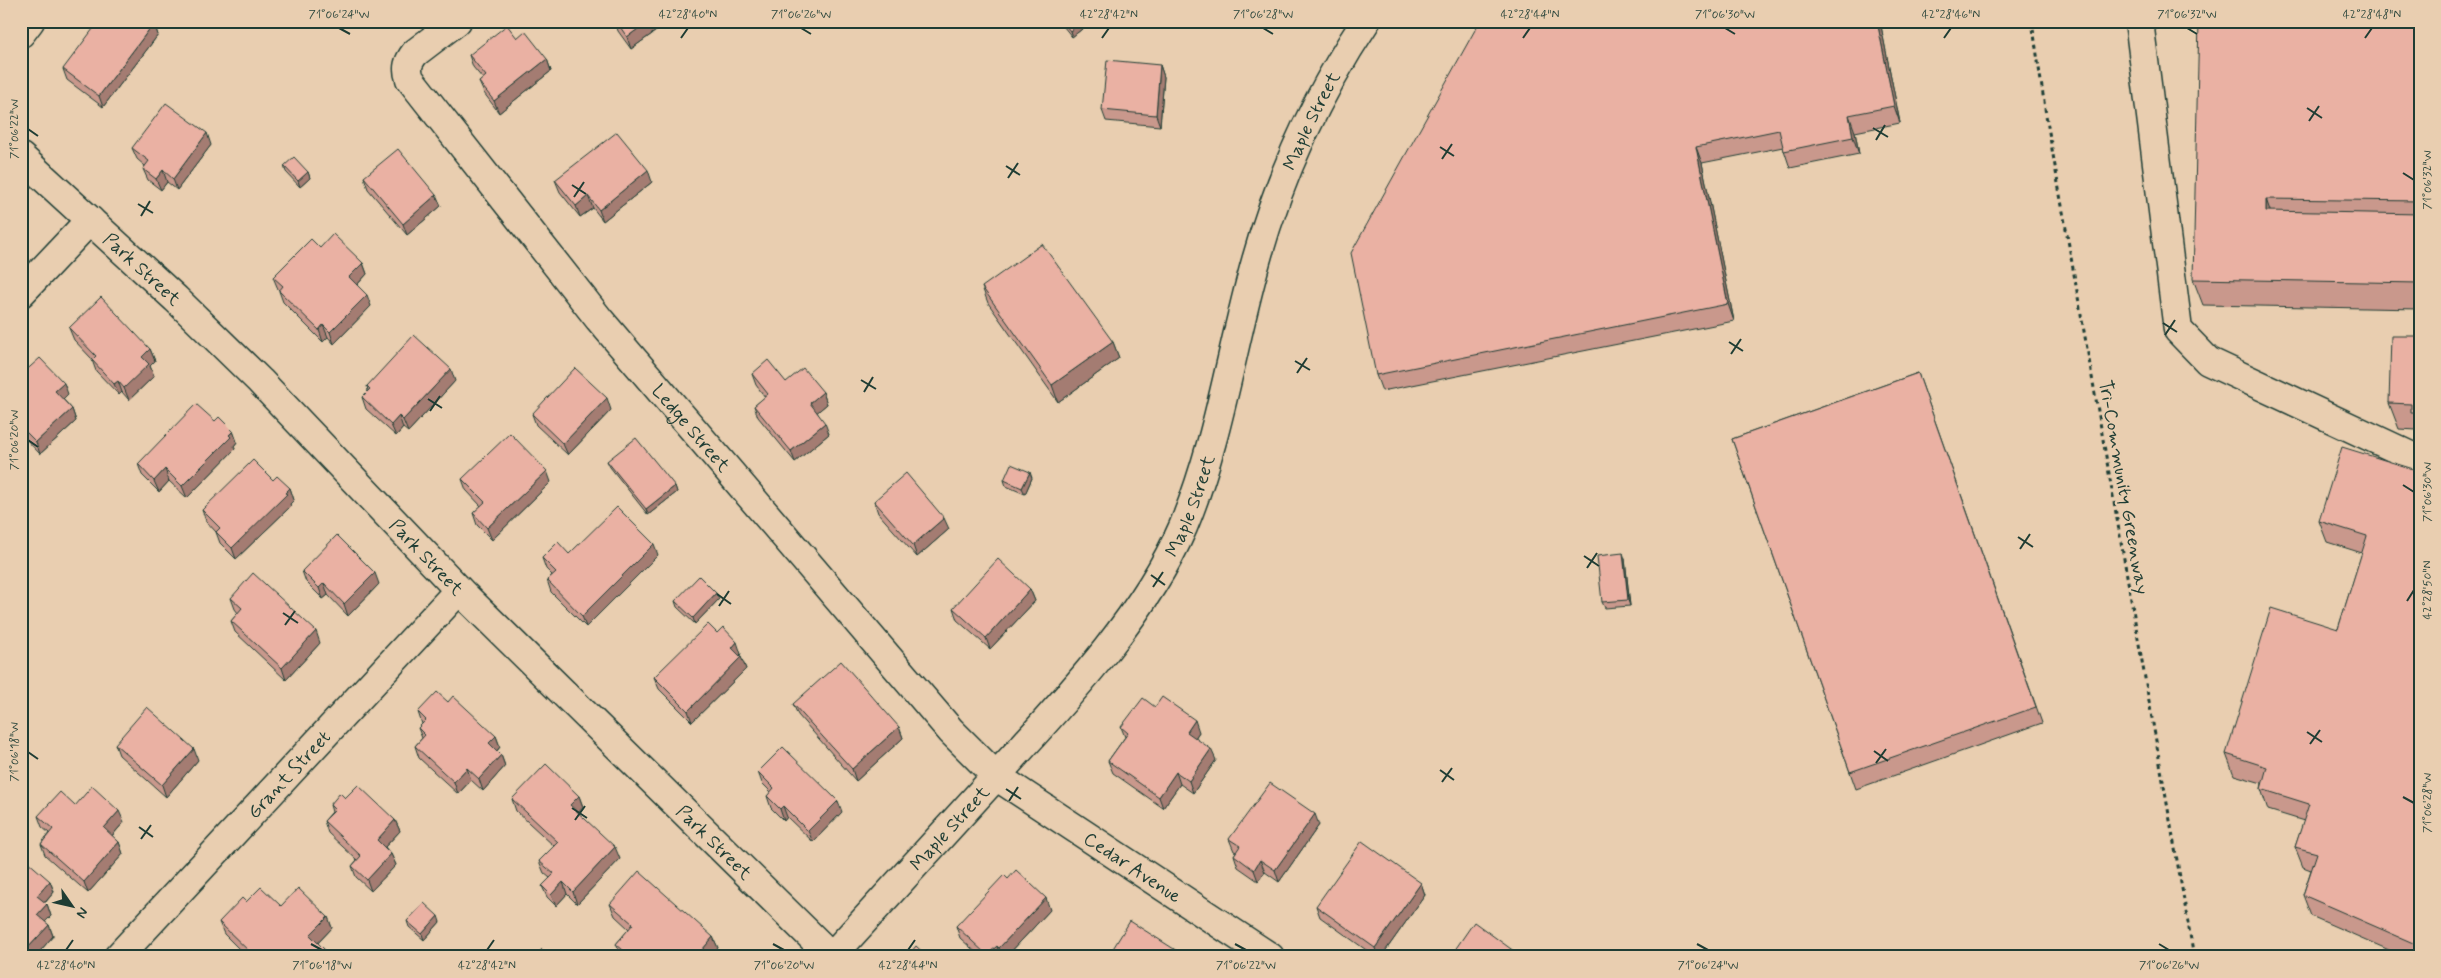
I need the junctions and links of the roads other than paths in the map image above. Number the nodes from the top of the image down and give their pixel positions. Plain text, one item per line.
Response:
1 (30, 21) edge
2 (456, 21) edge
3 (1366, 21) edge
4 (2139, 21) edge
5 (21, 33) edge
6 (21, 157) edge
7 (90, 220) junction
8 (21, 293) edge
9 (2420, 460) edge
10 (459, 590) junction
11 (996, 776) junction
12 (118, 957) edge
13 (831, 957) edge
14 (1270, 957) edge

1 - 5 street
2 - 11 street, Ledge Street
3 - 11 street, Maple Street
4 - 9 street
6 - 7 street, Park Street
7 - 8 street
7 - 10 street, Park Street
10 - 12 street, Grant Street
10 - 13 street, Park Street
11 - 13 street, Maple Street
11 - 14 street, Cedar Avenue

